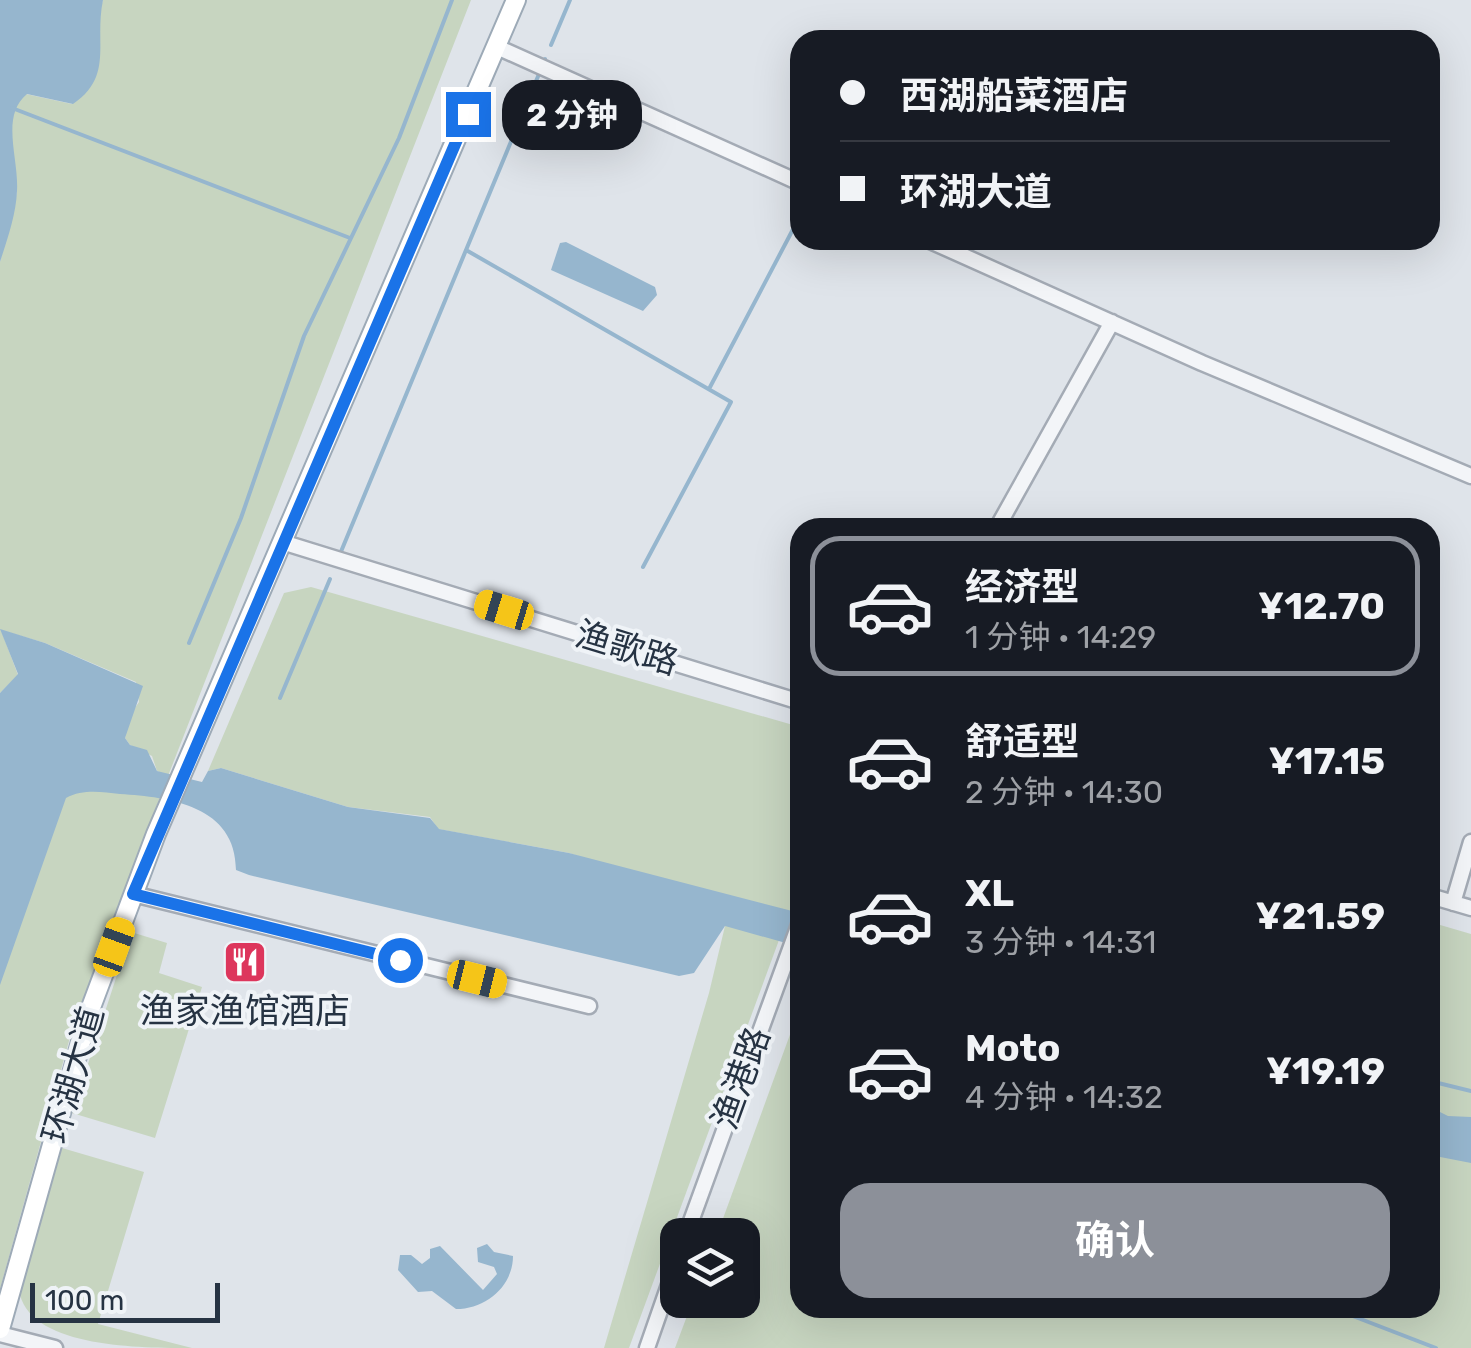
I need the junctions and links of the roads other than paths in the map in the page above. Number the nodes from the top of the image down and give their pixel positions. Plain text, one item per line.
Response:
1 (516, 0) edge
2 (496, 47) junction
3 (790, 179) edge
4 (950, 250) edge
5 (1112, 322) junction
6 (1471, 476) edge
7 (1003, 518) edge
8 (282, 542) junction
9 (790, 699) edge
10 (1471, 842) edge
11 (133, 894) junction
12 (1440, 899) edge
13 (1453, 903) junction
14 (1471, 908) edge
15 (790, 949) edge
16 (589, 1006) dead end
17 (692, 1218) edge
18 (660, 1311) edge
19 (0, 1331) edge
20 (55, 1348) edge
21 (647, 1348) edge

1 - 2 main road, 环湖大道
2 - 3 street
2 - 8 main road, 环湖大道
4 - 5 street
5 - 6 street
5 - 7 street
8 - 9 street, 渔歌路
8 - 11 main road, 环湖大道
10 - 13 street
11 - 16 street
11 - 19 main road, 环湖大道
12 - 13 street
13 - 14 street
15 - 17 street, 渔港路
18 - 21 street
19 - 20 street

